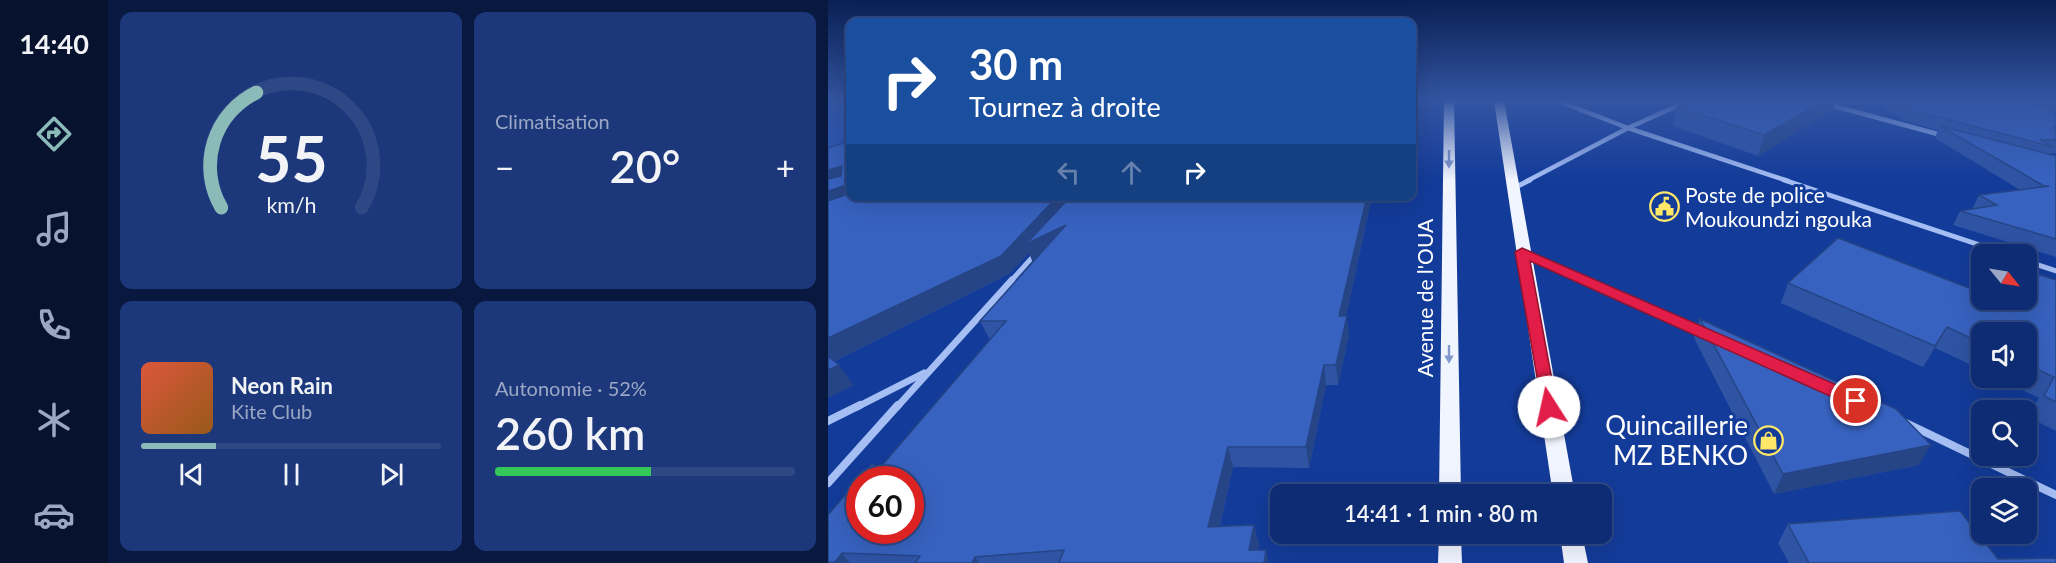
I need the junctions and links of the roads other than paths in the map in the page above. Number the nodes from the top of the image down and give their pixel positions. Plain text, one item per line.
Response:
1 (1449, 127) edge
2 (1503, 127) edge
3 (1913, 127) edge
4 (1628, 128) joint
5 (1953, 138) edge
6 (1513, 188) junction
7 (1977, 244) edge
8 (1040, 248) edge
9 (1522, 252) junction
10 (2037, 265) edge
11 (2056, 271) edge
12 (1715, 338) edge
13 (929, 370) junction
14 (1898, 419) edge
15 (828, 421) edge
16 (828, 483) edge
17 (1450, 484) edge
18 (1562, 484) edge
19 (2056, 495) edge
20 (1450, 544) edge
21 (1573, 544) edge
22 (1450, 563) edge
23 (1576, 563) edge

1 -> 17 main road, Avenue de l'OUA
2 - 6 main road
3 - 5 street
4 - 6 street
4 - 7 street
6 - 9 main road
8 - 13 street
9 - 12 street
9 - 18 main road
10 - 11 street
13 - 15 street
13 - 16 street
14 - 19 street
20 - 22 main road
21 - 23 main road

